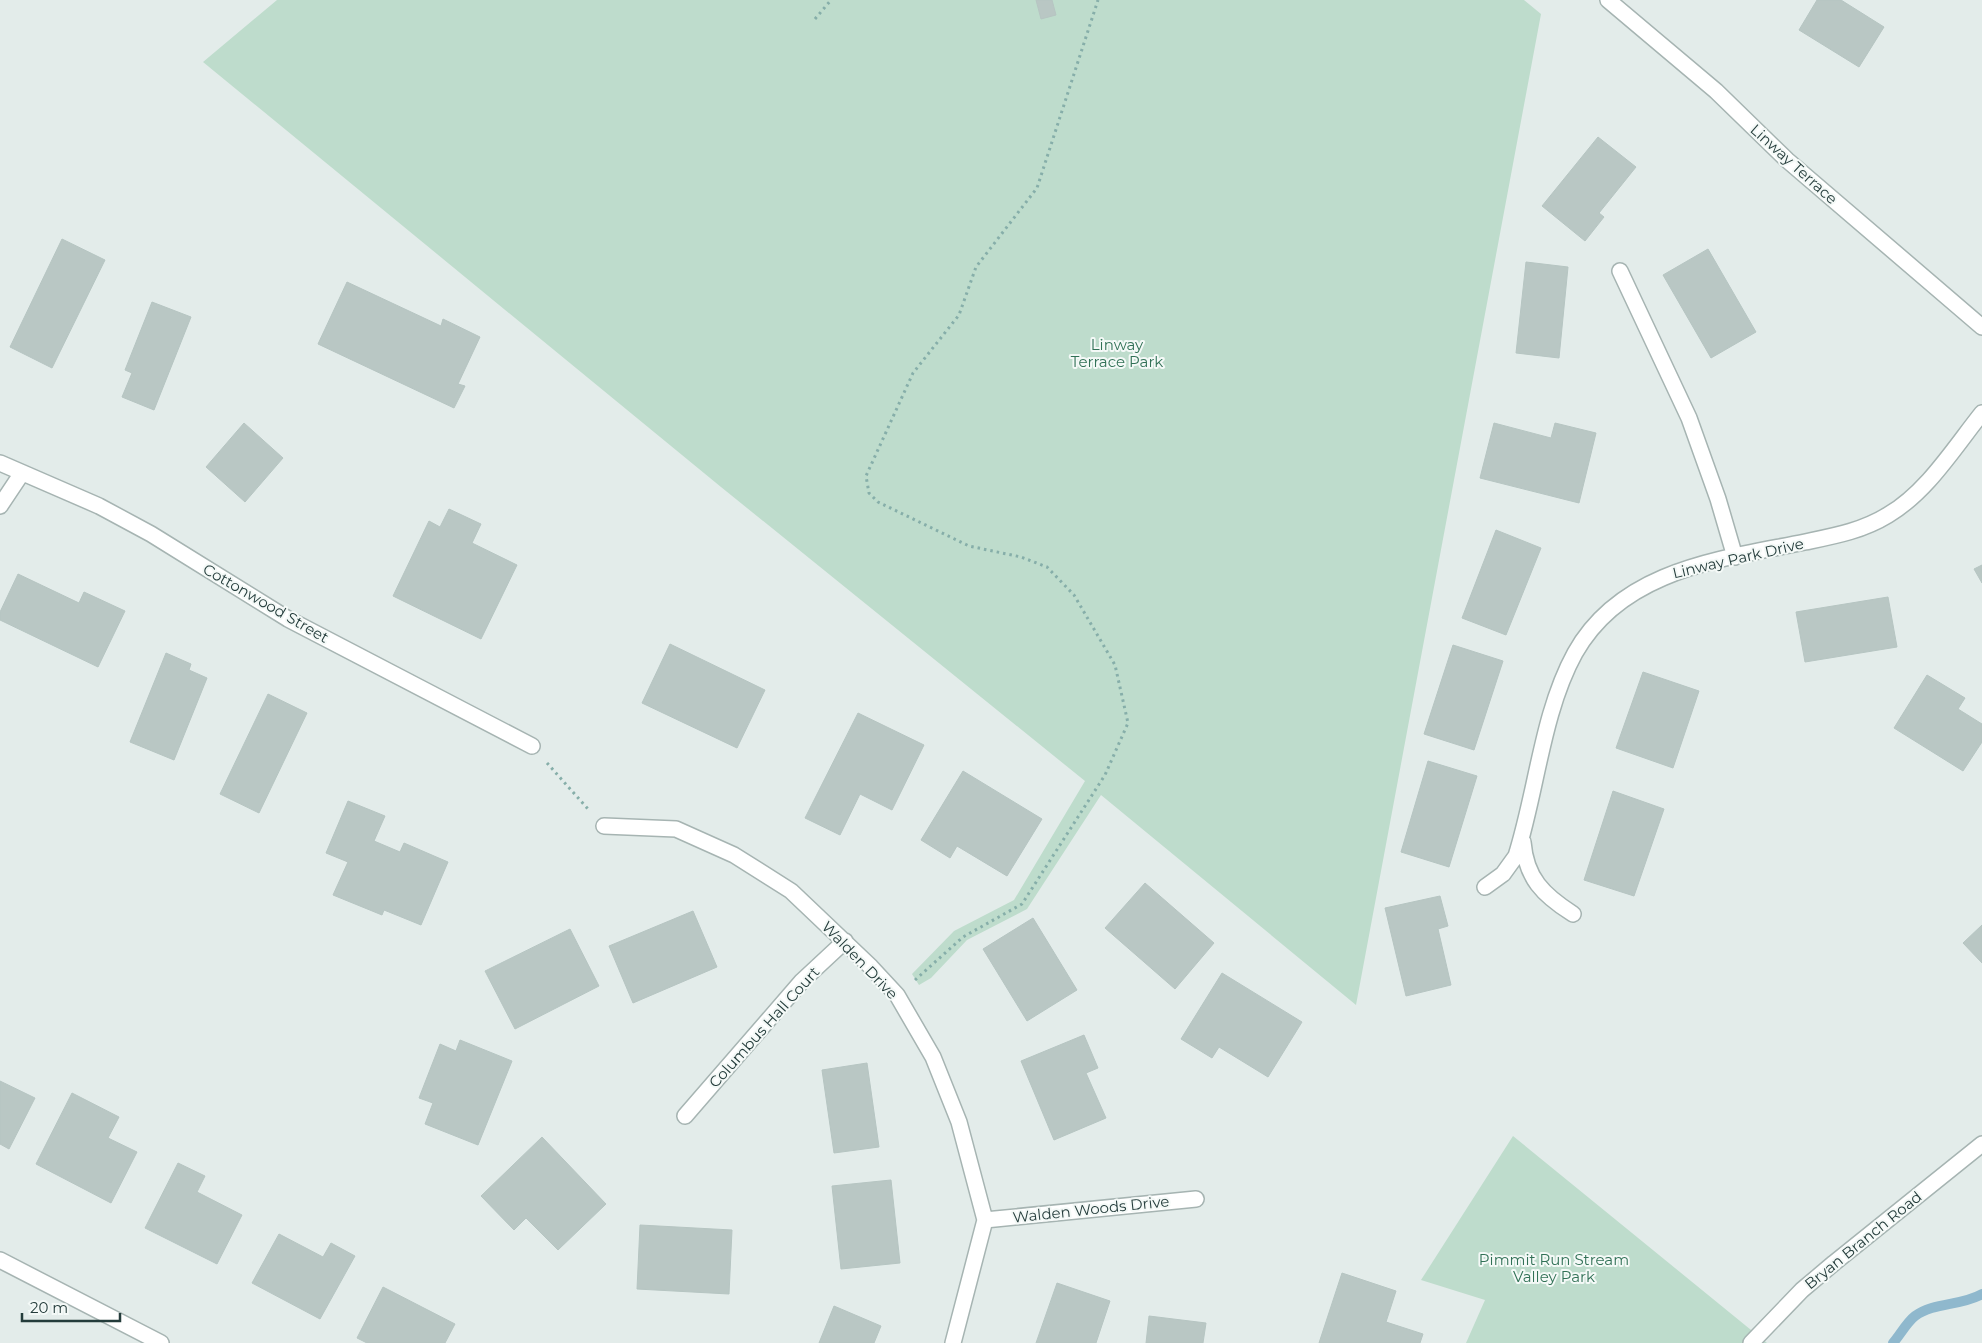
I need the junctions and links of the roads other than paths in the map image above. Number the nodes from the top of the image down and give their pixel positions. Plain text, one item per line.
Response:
1 (1608, 0) edge
2 (1620, 271) dead end
3 (1982, 327) edge
4 (1982, 413) edge
5 (0, 463) edge
6 (22, 472) junction
7 (0, 506) edge
8 (1735, 557) junction
9 (532, 746) dead end
10 (604, 826) road end
11 (1522, 836) junction
12 (1485, 887) dead end
13 (1572, 914) dead end
14 (845, 941) junction
15 (685, 1116) dead end
16 (1982, 1144) edge
17 (1196, 1199) dead end
18 (986, 1220) junction
19 (0, 1260) edge
20 (161, 1343) edge
21 (953, 1343) edge
22 (1751, 1343) edge

1 - 3 street, Linway Terrace
2 - 8 street
4 - 8 street, Linway Park Drive
5 - 6 street, Cottonwood Street
6 - 7 street
6 - 9 street, Cottonwood Street
8 - 11 street, Linway Park Drive
10 - 14 street, Walden Drive
11 - 12 street
11 - 13 street
14 - 15 street, Columbus Hall Court
14 - 18 street, Walden Drive
16 - 22 street, Bryan Branch Road
17 - 18 street, Walden Woods Drive
18 - 21 street
19 - 20 street

